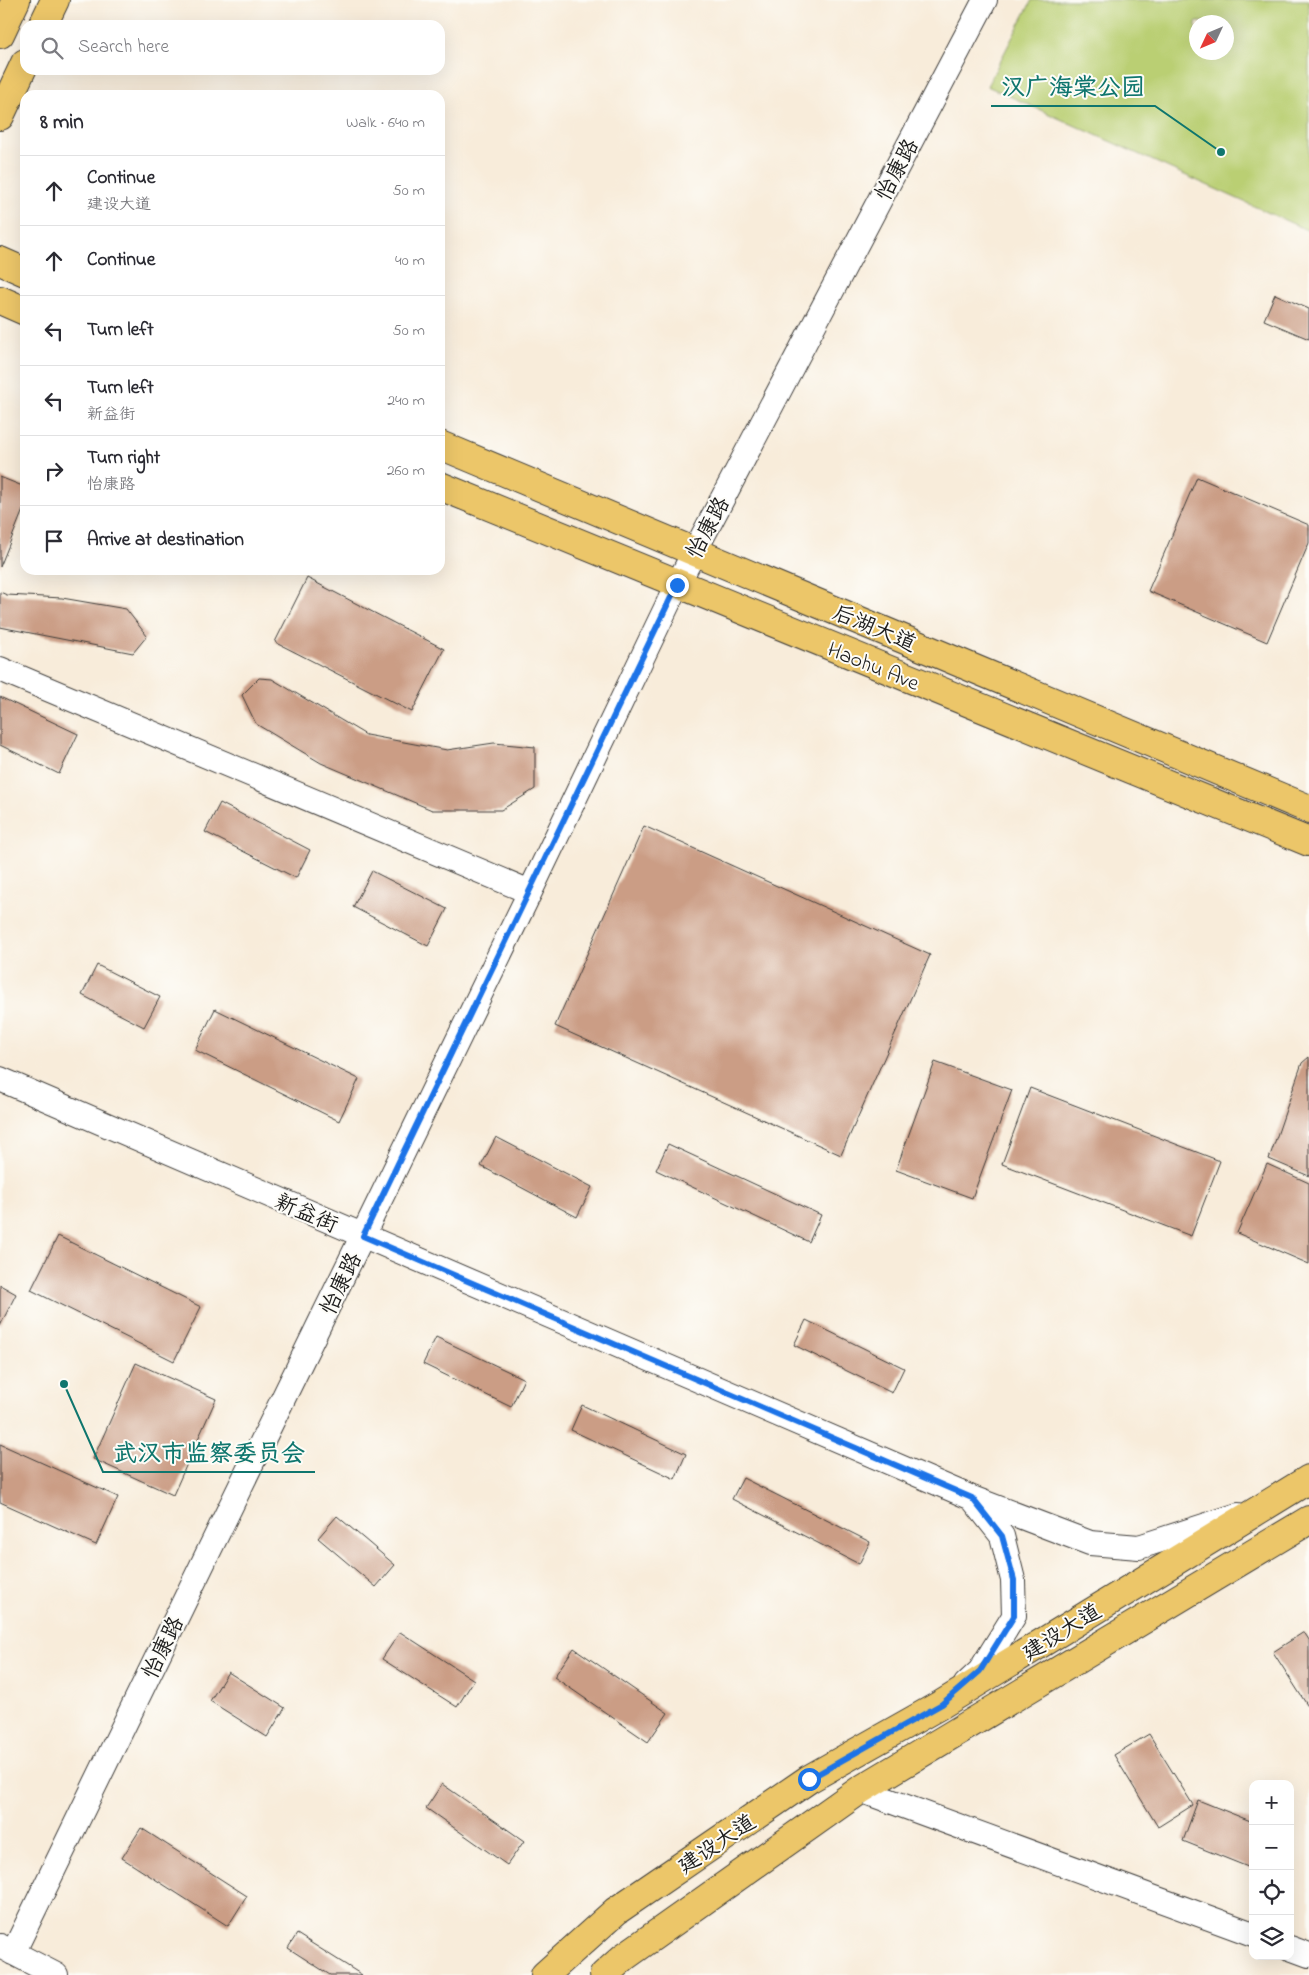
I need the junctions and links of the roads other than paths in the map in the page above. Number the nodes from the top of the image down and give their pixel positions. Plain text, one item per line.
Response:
1 (16, 0) edge
2 (55, 0) edge
3 (985, 0) edge
4 (45, 20) edge
5 (0, 34) edge
6 (20, 74) edge
7 (0, 116) edge
8 (0, 261) edge
9 (20, 270) edge
10 (0, 300) edge
11 (20, 309) edge
12 (445, 447) edge
13 (445, 488) edge
14 (694, 551) junction
15 (677, 585) junction
16 (0, 669) edge
17 (1309, 808) edge
18 (1309, 842) edge
19 (530, 892) junction
20 (0, 1079) edge
21 (363, 1236) junction
22 (1309, 1479) edge
23 (972, 1498) junction
24 (1264, 1507) junction
25 (1309, 1520) edge
26 (942, 1704) junction
27 (860, 1790) junction
28 (1249, 1933) edge
29 (1294, 1949) edge
30 (6, 1950) edge
31 (1309, 1955) edge
32 (56, 1975) edge
33 (545, 1975) edge
34 (604, 1975) edge

1 - 5 main road
2 - 4 main road
3 - 14 street, 怡康路
6 - 7 main road
8 - 9 main road
10 - 11 main road
12 - 14 main road, 后湖大道
13 - 15 main road, Haohu Ave
14 - 15 street, 怡康路
14 - 17 main road, 后湖大道
15 - 18 main road, Haohu Ave
15 - 19 street, 怡康路
16 - 19 street
19 - 21 street, 怡康路
20 - 21 street, 新益街
21 - 23 street, 新益街
21 - 30 street, 怡康路
22 - 24 main road, 建设大道
23 - 24 street, 新益街
23 - 26 street
24 - 26 main road, 建设大道
25 - 27 main road, 建设大道
26 - 33 main road, 建设大道
27 - 28 street
27 - 34 main road, 建设大道
29 - 31 street
30 - 32 street

